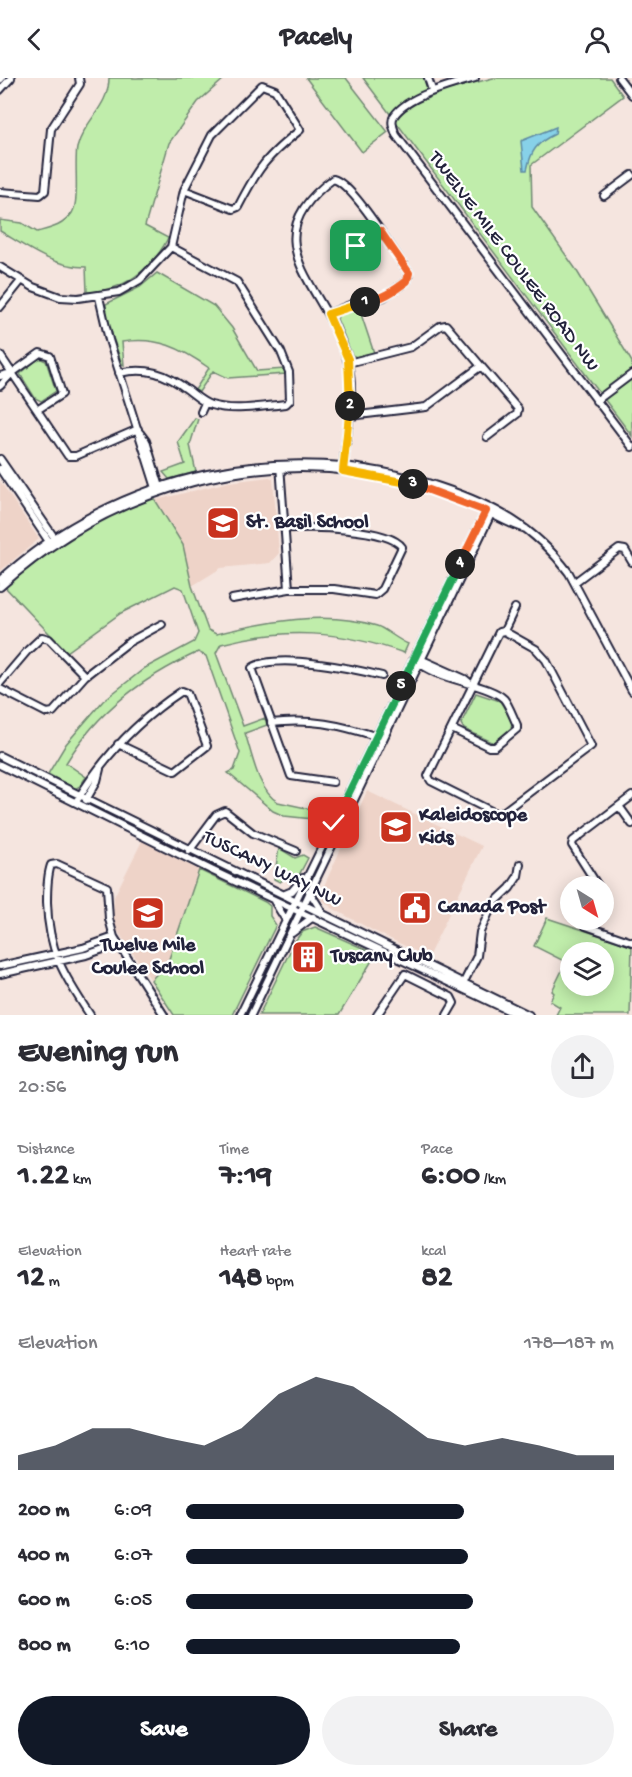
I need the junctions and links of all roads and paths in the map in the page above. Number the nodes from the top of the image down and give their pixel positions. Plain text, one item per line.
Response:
1 (11, 78) edge
2 (79, 78) edge
3 (428, 78) edge
4 (475, 78) edge
5 (619, 78) edge
6 (0, 90) edge
7 (432, 90) junction
8 (632, 95) edge
9 (632, 175) edge
10 (184, 190) junction
11 (0, 192) edge
12 (604, 196) dead end
13 (373, 222) junction
14 (380, 231) junction
15 (171, 247) junction
16 (0, 267) edge
17 (21, 281) junction
18 (99, 297) junction
19 (0, 308) edge
20 (328, 314) junction
21 (0, 355) edge
22 (348, 363) junction
23 (481, 366) junction
24 (12, 373) junction
25 (119, 373) junction
26 (632, 374) edge
27 (0, 376) edge
28 (0, 386) edge
29 (596, 401) junction
30 (205, 403) junction
31 (38, 410) junction
32 (201, 412) dead end
33 (350, 416) junction
34 (138, 429) junction
35 (487, 437) dead end
36 (632, 447) edge
37 (0, 459) edge
38 (280, 466) junction
39 (343, 468) junction
40 (0, 469) edge
41 (158, 488) junction
42 (489, 510) junction
43 (284, 529) junction
44 (53, 541) junction
45 (632, 562) edge
46 (0, 580) edge
47 (575, 582) junction
48 (0, 587) edge
49 (289, 589) junction
50 (232, 599) dead end
51 (515, 608) dead end
52 (162, 624) dead end
53 (504, 631) junction
54 (418, 660) junction
55 (85, 676) junction
56 (382, 676) dead end
57 (0, 683) edge
58 (472, 685) junction
59 (0, 689) edge
60 (632, 691) edge
61 (271, 723) junction
62 (452, 729) junction
63 (379, 737) junction
64 (118, 744) junction
65 (0, 756) edge
66 (0, 765) edge
67 (333, 782) dead end
68 (84, 796) junction
69 (632, 796) edge
70 (80, 804) junction
71 (619, 806) junction
72 (632, 824) edge
73 (190, 849) junction
74 (296, 851) dead end
75 (185, 857) junction
76 (520, 864) dead end
77 (313, 866) junction
78 (592, 876) edge
79 (309, 891) junction
80 (285, 894) junction
81 (272, 898) junction
82 (296, 900) junction
83 (304, 904) junction
84 (292, 908) junction
85 (300, 911) junction
86 (323, 913) junction
87 (313, 917) junction
88 (285, 919) junction
89 (595, 930) edge
90 (289, 935) junction
91 (114, 937) junction
92 (632, 942) edge
93 (118, 944) junction
94 (56, 958) junction
95 (0, 966) edge
96 (0, 974) edge
97 (463, 985) junction
98 (519, 1014) edge
99 (90, 1015) edge
100 (164, 1015) edge
101 (240, 1015) edge
102 (250, 1015) edge
103 (377, 1015) edge
104 (447, 1015) edge
105 (529, 1015) edge

1 - 6 street
2 - 11 street
3 - 7 street
4 - 7 street
5 - 8 street
7 - 29 street, TWELVE MILE COULEE ROAD NW
9 - 12 street
10 - 10 street
10 - 15 street
13 - 14 street
13 - 14 street
13 - 20 street
14 - 20 street
15 - 18 street
15 - 30 street
16 - 17 street
17 - 18 street
17 - 19 street
18 - 25 street
20 - 22 street
21 - 24 street
22 - 23 street
22 - 33 street
23 - 33 street
23 - 35 street
24 - 27 street
24 - 28 street
24 - 31 street
24 - 31 street
25 - 30 street
25 - 34 street
26 - 29 street
29 - 36 street, TWELVE MILE COULEE ROAD NW
30 - 32 street
31 - 34 street
33 - 39 street
34 - 41 street
37 - 44 street
38 - 39 street
38 - 41 street
38 - 43 street
39 - 42 street
40 - 44 street
41 - 44 street
42 - 47 street
42 - 54 street
43 - 49 street
43 - 49 street
44 - 46 street
44 - 48 street
45 - 47 street
47 - 60 street
49 - 50 street
51 - 53 street
52 - 55 street
53 - 58 street
53 - 62 street
54 - 58 street
54 - 63 street
55 - 57 street
55 - 59 street
56 - 61 street
58 - 62 street
58 - 62 street
61 - 63 street
61 - 67 street
63 - 77 street
63 - 79 street
64 - 64 street
64 - 68 street
65 - 68 street, TUSCANY WAY NW
66 - 70 street, TUSCANY WAY NW
68 - 70 street
68 - 73 street, TUSCANY WAY NW
69 - 71 street
70 - 75 street, TUSCANY WAY NW
71 - 72 street
71 - 78 street
73 - 74 street
73 - 75 street
73 - 80 street, TUSCANY WAY NW
75 - 81 street, TUSCANY WAY NW
76 - 97 street
77 - 80 street
77 - 82 street
79 - 83 street
79 - 86 street
80 - 82 street, TUSCANY WAY NW
81 - 84 street, TUSCANY WAY NW
81 - 88 street
82 - 83 street, TUSCANY WAY NW
82 - 84 street
83 - 85 street
83 - 86 street, TUSCANY WAY NW
84 - 85 street, TUSCANY WAY NW
84 - 88 street
85 - 87 street, TUSCANY WAY NW
85 - 90 street
86 - 97 street, TUSCANY WAY NW
87 - 90 street
87 - 97 street, TUSCANY WAY NW
88 - 101 street
89 - 92 street
90 - 102 street
91 - 93 street
91 - 94 street
91 - 94 street
93 - 94 street
93 - 100 street
94 - 95 street
94 - 96 street
94 - 99 street
97 - 98 street, TUSCANY WAY NW
98 - 105 street, TUSCANY WAY NW
103 - 104 street

